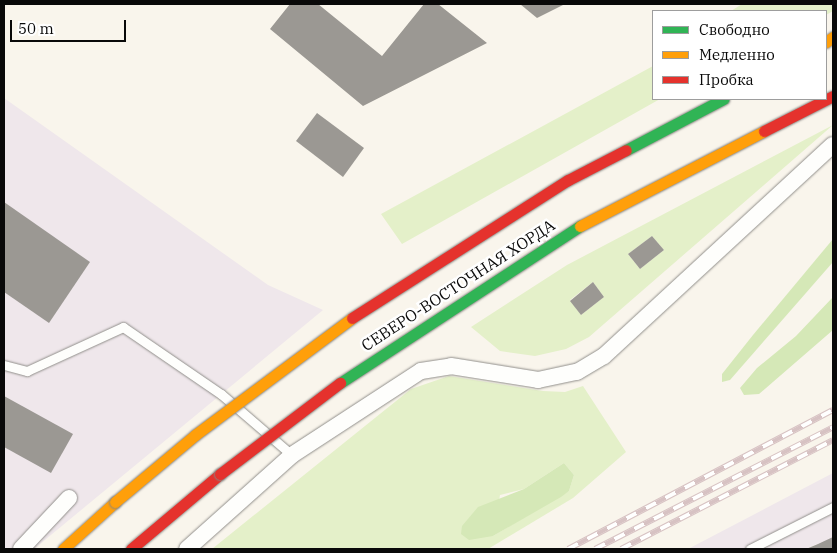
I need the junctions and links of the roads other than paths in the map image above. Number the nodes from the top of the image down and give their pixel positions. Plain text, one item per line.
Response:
1 (721, 100) edge
2 (825, 100) edge
3 (833, 145) edge
4 (4, 365) edge
5 (292, 455) junction
6 (69, 498) dead end
7 (833, 507) edge
8 (239, 513) dead end
9 (20, 549) edge
10 (63, 549) edge
11 (131, 549) edge
12 (188, 549) edge
13 (750, 549) edge

1 - 10 street, СЕВЕРО-ВОСТОЧНАЯ ХОРДА, bridge
2 - 11 street, СЕВЕРО-ВОСТОЧНАЯ ХОРДА, bridge
3 - 5 street
4 - 5 lane
5 - 12 street
6 - 9 street
7 - 13 lane
8 - 12 street

